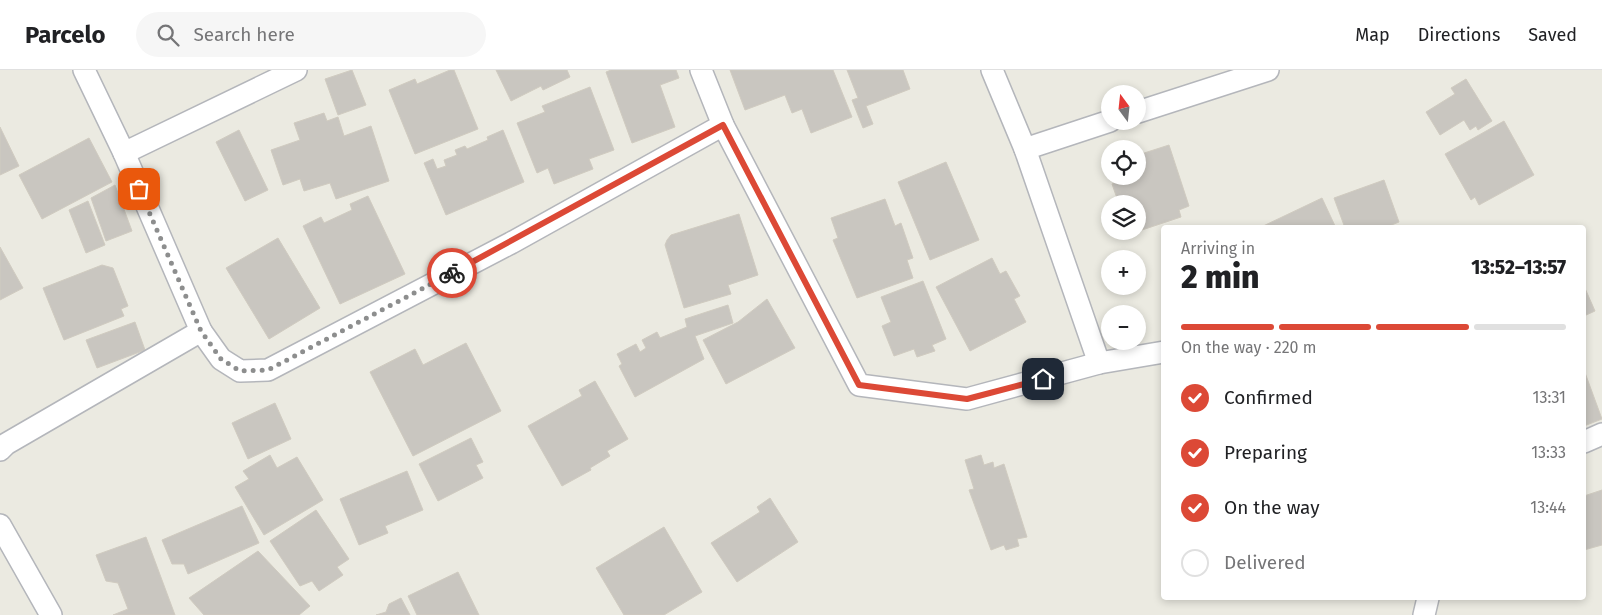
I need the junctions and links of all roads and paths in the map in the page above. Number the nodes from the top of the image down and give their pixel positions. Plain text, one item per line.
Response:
1 (84, 70) edge
2 (296, 70) edge
3 (701, 70) edge
4 (992, 70) edge
5 (1268, 70) edge
6 (1146, 109) edge
7 (1101, 124) edge
8 (723, 125) junction
9 (1025, 148) junction
10 (124, 153) junction
11 (201, 331) junction
12 (1161, 353) edge
13 (1099, 363) junction
14 (1602, 434) edge
15 (1586, 441) edge
16 (0, 450) edge
17 (0, 525) edge
18 (1428, 600) edge
19 (51, 615) edge
20 (1424, 615) edge

1 - 10 street
2 - 10 street
3 - 8 street
4 - 9 street
5 - 6 street
7 - 9 street
8 - 11 street
8 - 13 street
9 - 13 street
10 - 11 street
11 - 16 street
12 - 13 street
14 - 15 street
17 - 19 street
18 - 20 street

